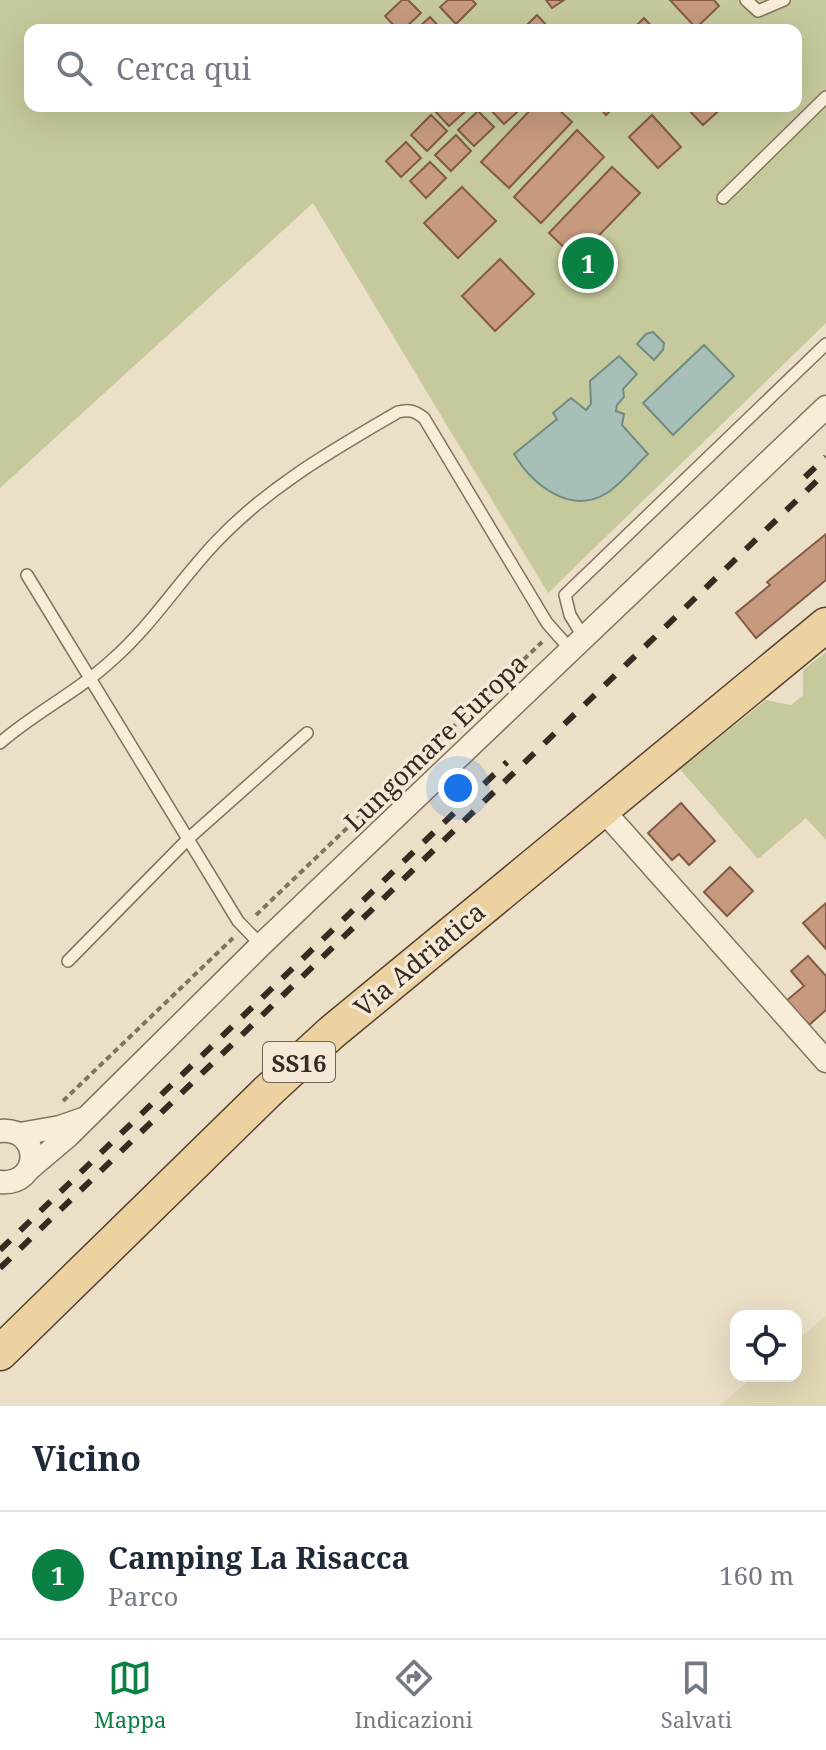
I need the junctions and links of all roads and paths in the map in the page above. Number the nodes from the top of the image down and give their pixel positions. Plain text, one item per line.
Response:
1 (746, 0) edge
2 (784, 0) edge
3 (826, 97) edge
4 (723, 198) dead end
5 (826, 344) edge
6 (826, 407) edge
7 (27, 575) dead end
8 (826, 625) edge
9 (553, 631) junction
10 (577, 644) junction
11 (91, 678) junction
12 (307, 733) dead end
13 (0, 743) edge
14 (602, 809) junction
15 (189, 838) junction
16 (244, 927) junction
17 (261, 945) junction
18 (68, 961) dead end
19 (826, 1061) edge
20 (59, 1104) dead end
21 (84, 1119) junction
22 (10, 1132) edge
23 (11, 1182) edge
24 (5, 1336) edge

1 - 2 lane
3 - 4 lane
5 - 10 lane
6 - 10 street, Lungomare Europa
7 - 11 lane
8 - 14 main road, Via Adriatica / SS16
9 - 10 lane
9 - 11 lane
9 - 16 path
10 - 17 street, Lungomare Europa
11 - 13 lane
11 - 15 lane
12 - 15 lane
14 - 19 street
14 - 24 main road, Via Adriatica / SS16
15 - 16 lane
15 - 18 lane
16 - 17 lane
16 - 20 path
17 - 21 street, Lungomare Europa
21 - 22 street
21 - 23 street, Lungomare Europa
22 - 23 street

